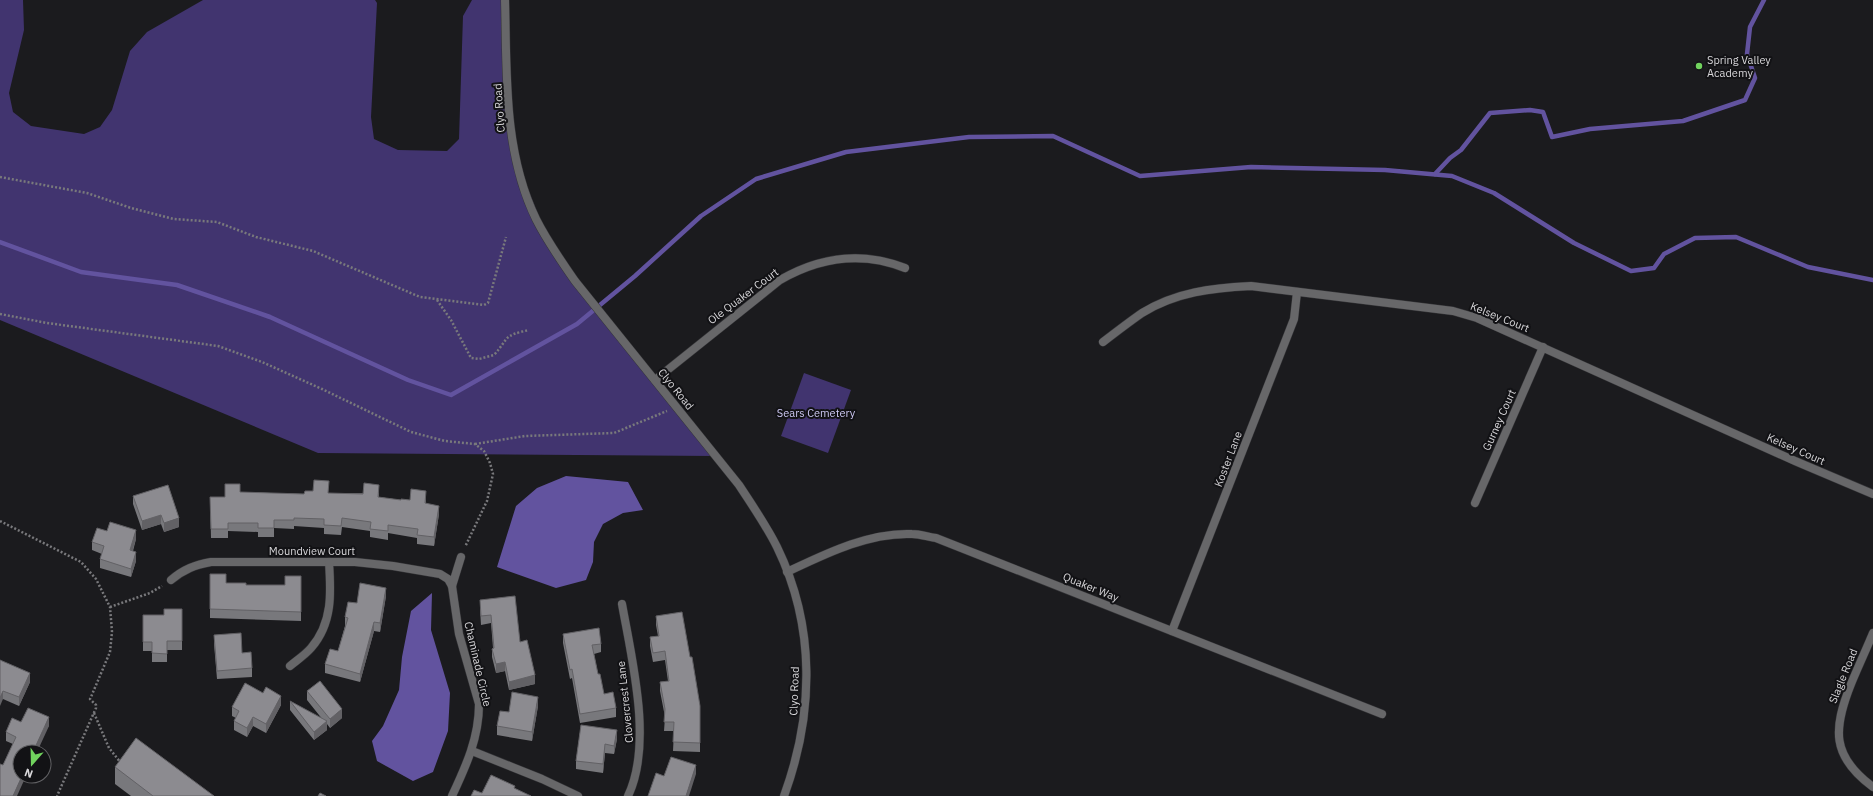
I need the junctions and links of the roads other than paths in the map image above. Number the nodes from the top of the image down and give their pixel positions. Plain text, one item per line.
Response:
1 (505, 0) edge
2 (905, 268) dead end
3 (1297, 292) junction
4 (1103, 342) dead end
5 (1543, 347) junction
6 (655, 380) junction
7 (1873, 494) edge
8 (1474, 502) dead end
9 (461, 557) road end
10 (329, 562) junction
11 (787, 572) junction
12 (171, 580) road end
13 (452, 586) junction
14 (622, 604) dead end
15 (1172, 631) junction
16 (1873, 633) edge
17 (290, 666) dead end
18 (1382, 714) dead end
19 (472, 751) junction
20 (1873, 787) edge
21 (452, 796) edge
22 (578, 796) edge
23 (628, 796) edge
24 (784, 796) edge

1 - 6 street, Clyo Road
2 - 6 street, Ole Quaker Court
3 - 4 street, Kelsey Court
3 - 5 street, Kelsey Court
3 - 15 street, Koster Lane
5 - 7 street, Kelsey Court
5 - 8 street, Gurney Court
6 - 11 street, Clyo Road
9 - 13 street, Chaminade Circle
10 - 12 street, Moundview Court
10 - 13 street, Moundview Court
10 - 17 street
11 - 15 street, Quaker Way
11 - 24 street, Clyo Road
13 - 19 street, Chaminade Circle
14 - 23 street, Clovercrest Lane
15 - 18 street, Quaker Way
16 - 20 street, Slagle Road
19 - 21 street, Chaminade Circle
19 - 22 street

